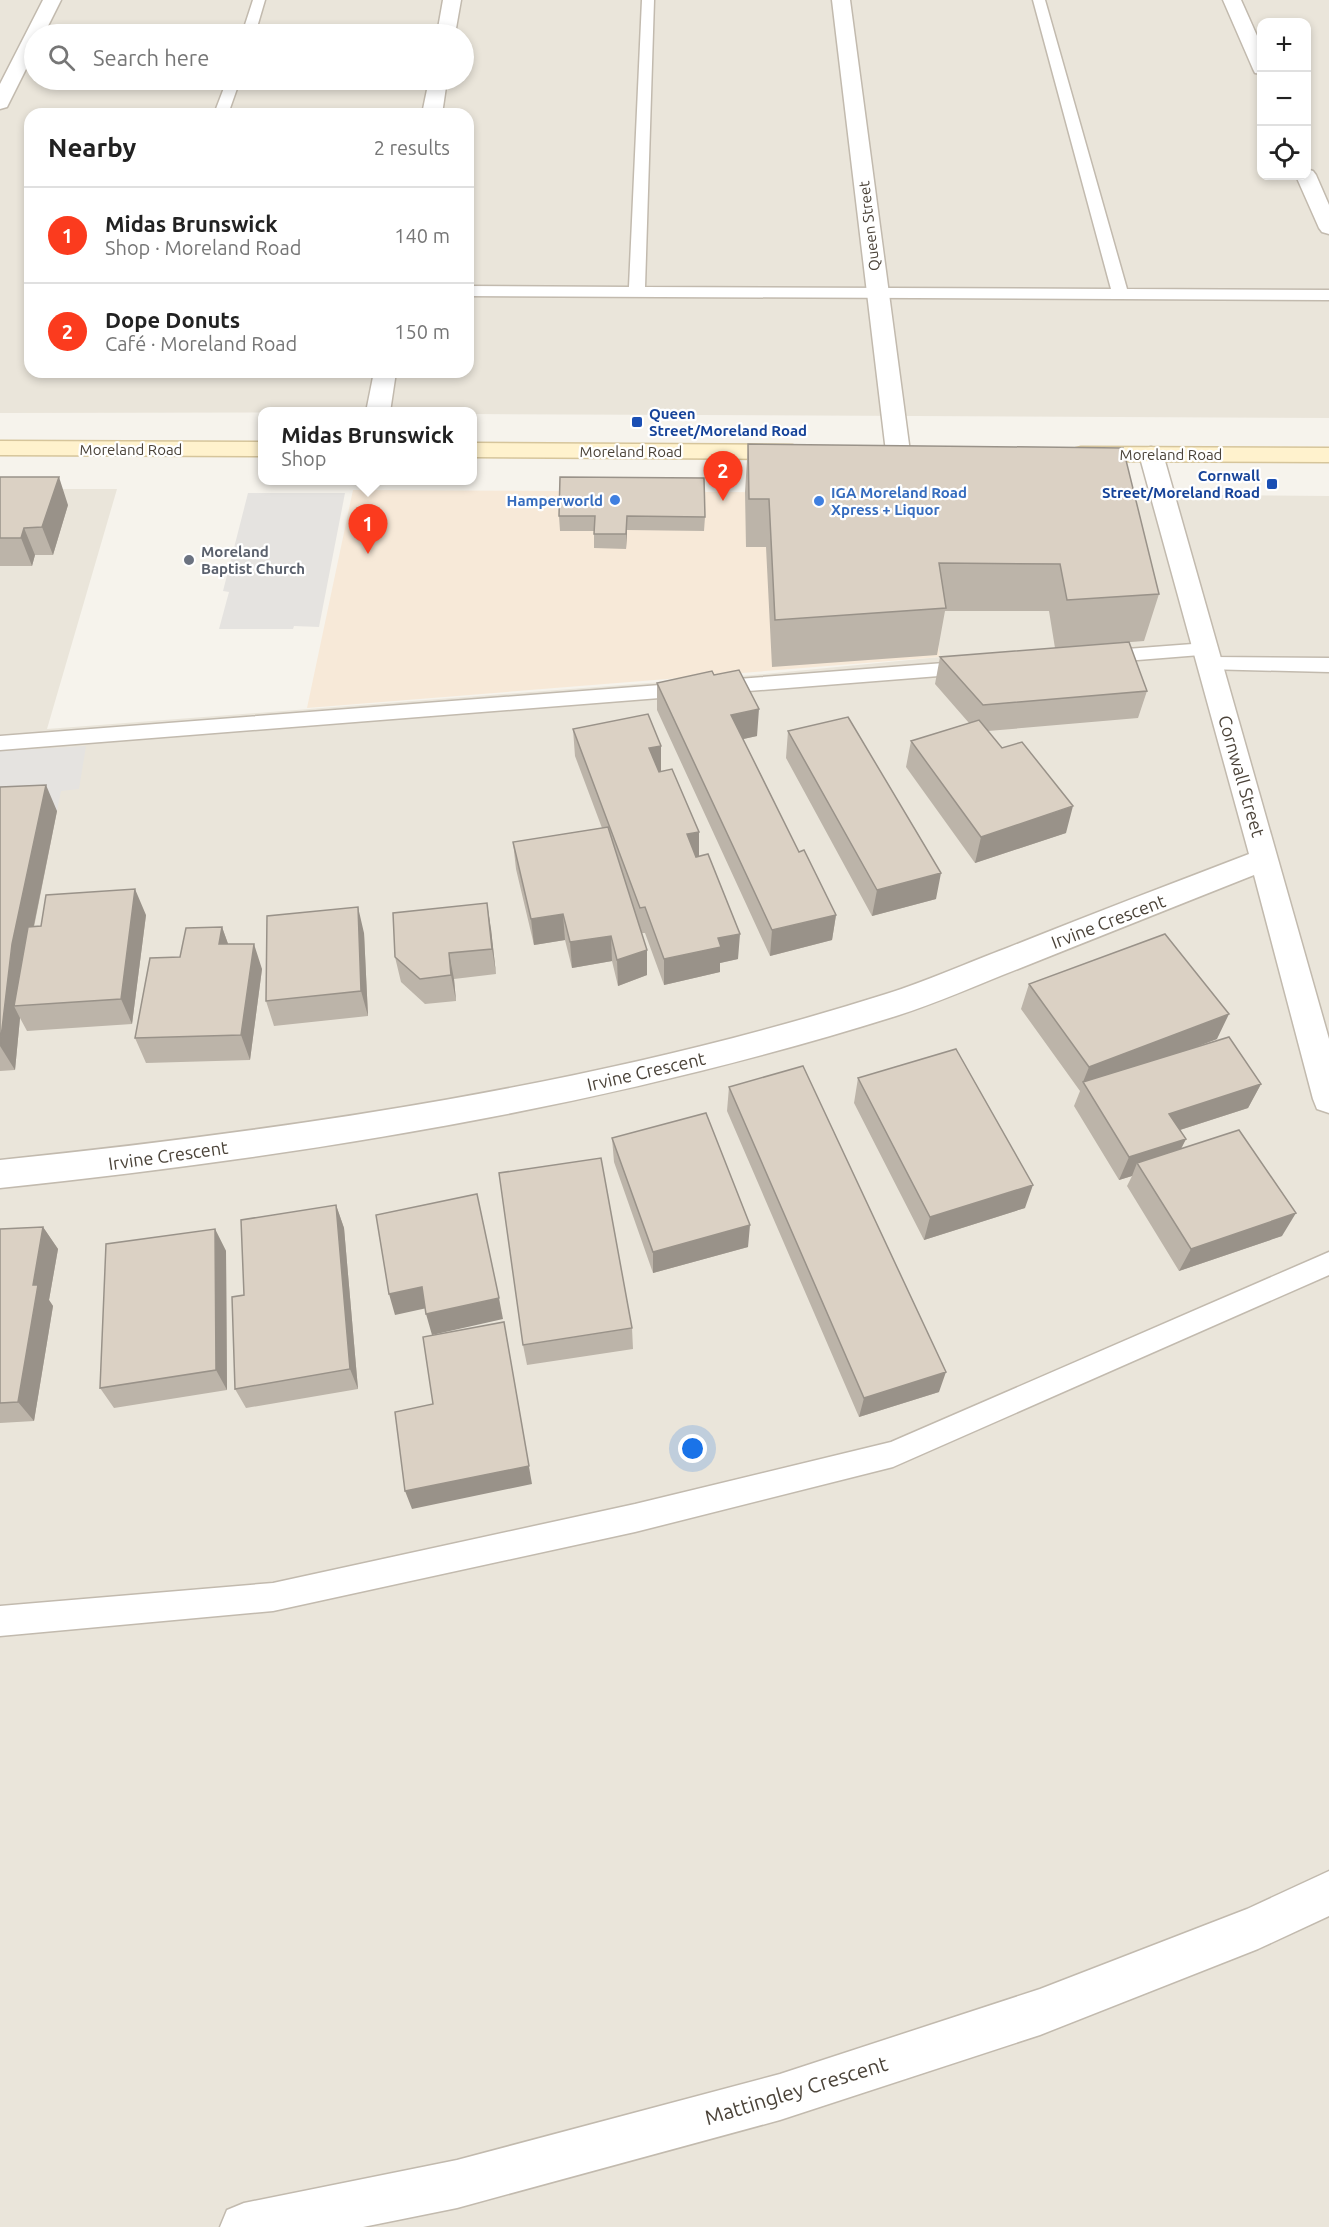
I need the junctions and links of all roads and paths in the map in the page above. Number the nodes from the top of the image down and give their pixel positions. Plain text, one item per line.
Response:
1 (52, 0) edge
2 (259, 0) edge
3 (452, 0) edge
4 (648, 0) edge
5 (841, 0) edge
6 (1039, 0) edge
7 (1232, 0) edge
8 (40, 24) edge
9 (251, 24) edge
10 (448, 24) edge
11 (24, 55) edge
12 (1257, 58) edge
13 (229, 90) edge
14 (436, 90) edge
15 (0, 103) edge
16 (223, 108) edge
17 (433, 108) edge
18 (1308, 180) edge
19 (1329, 228) edge
20 (474, 291) edge
21 (637, 292) junction
22 (877, 293) junction
23 (1120, 294) junction
24 (1329, 295) edge
25 (384, 378) edge
26 (379, 407) edge
27 (0, 448) edge
28 (258, 449) edge
29 (477, 450) edge
30 (816, 452) edge
31 (897, 452) edge
32 (1059, 453) edge
33 (1151, 454) junction
34 (1329, 455) edge
35 (1208, 657) junction
36 (1083, 659) edge
37 (1329, 665) edge
38 (988, 666) edge
39 (0, 743) edge
40 (1265, 859) junction
41 (1329, 1099) edge
42 (0, 1174) edge
43 (1329, 1263) edge
44 (0, 1621) edge
45 (1329, 1893) edge
46 (244, 2227) edge

1 - 8 street
2 - 9 lane
3 - 10 street
4 - 21 lane
5 - 22 street, Queen Street
6 - 23 lane
7 - 12 street
11 - 15 street
13 - 16 lane
14 - 17 street
18 - 19 street
20 - 21 lane
21 - 22 lane
22 - 23 lane
22 - 31 street, Queen Street
23 - 24 lane
25 - 26 street
27 - 28 main road, Moreland Road
29 - 30 main road, Moreland Road
32 - 33 main road, Moreland Road
33 - 34 main road, Moreland Road
33 - 35 street, Cornwall Street
35 - 36 lane
35 - 37 lane
35 - 40 street, Cornwall Street
38 - 39 lane
40 - 41 street, Cornwall Street
40 - 42 street, Irvine Crescent
43 - 44 lane
45 - 46 street, Mattingley Crescent

